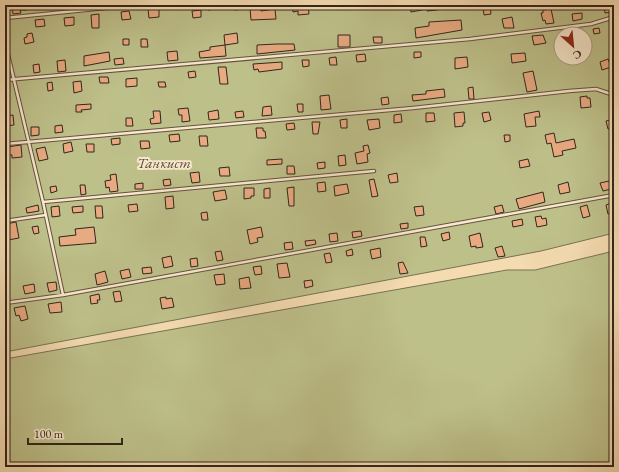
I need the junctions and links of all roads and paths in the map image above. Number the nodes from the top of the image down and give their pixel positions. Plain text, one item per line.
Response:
1 (135, 5) edge
2 (614, 17) edge
3 (5, 18) edge
4 (5, 42) edge
5 (14, 79) junction
6 (5, 80) edge
7 (614, 95) edge
8 (29, 141) junction
9 (5, 144) edge
10 (374, 171) dead end
11 (614, 195) edge
12 (43, 202) junction
13 (46, 215) junction
14 (5, 221) edge
15 (63, 295) junction
16 (5, 303) edge

1 - 3 lane
2 - 5 lane
4 - 5 lane
5 - 6 lane
5 - 8 lane
7 - 8 lane
8 - 9 lane
8 - 12 lane
10 - 12 lane
11 - 15 lane
12 - 13 lane
13 - 14 lane
13 - 15 lane
15 - 16 lane

